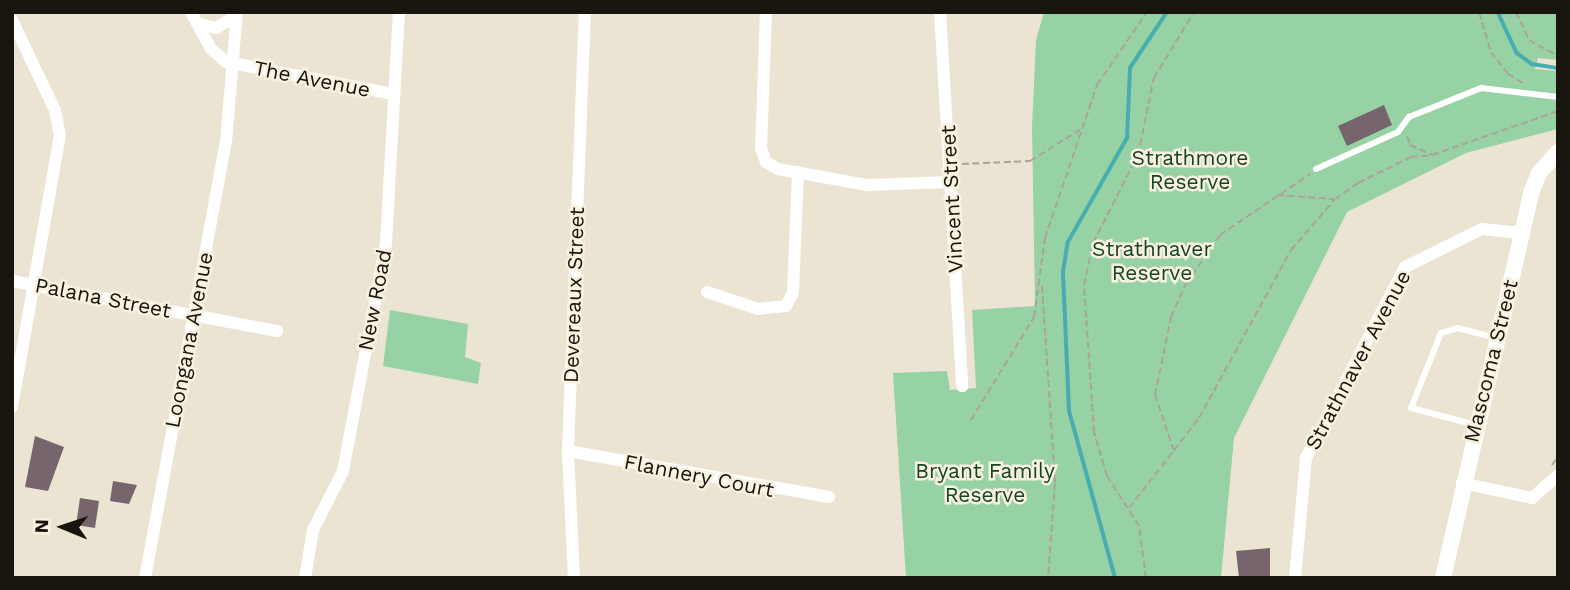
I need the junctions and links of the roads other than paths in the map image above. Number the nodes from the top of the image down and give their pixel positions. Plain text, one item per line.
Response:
1 (399, 12) edge
2 (585, 12) edge
3 (766, 12) edge
4 (236, 14) edge
5 (940, 14) edge
6 (194, 18) edge
7 (12, 20) edge
8 (226, 62) junction
9 (394, 94) junction
10 (1558, 97) edge
11 (1558, 152) edge
12 (1316, 169) road end
13 (797, 172) junction
14 (951, 182) junction
15 (1522, 233) junction
16 (12, 281) edge
17 (36, 285) junction
18 (707, 292) dead end
19 (195, 315) junction
20 (276, 331) dead end
21 (1497, 338) junction
22 (962, 386) dead end
23 (12, 407) edge
24 (1476, 425) junction
25 (568, 452) junction
26 (1551, 475) edge
27 (1462, 483) junction
28 (829, 497) dead end
29 (145, 578) edge
30 (304, 578) edge
31 (574, 578) edge
32 (1295, 578) edge
33 (1443, 578) edge

1 - 9 street, New Road
2 - 25 street, Devereaux Street
3 - 13 street
4 - 6 street
4 - 8 street
5 - 14 street, Vincent Street
6 - 8 street
7 - 17 street
8 - 9 street, The Avenue
8 - 19 street, Loongana Avenue
9 - 30 street, New Road
10 - 12 lane
11 - 15 main road, Mascoma Street
13 - 14 street
13 - 18 street
14 - 22 street, Vincent Street
15 - 21 main road, Mascoma Street
15 - 32 street, Strathnaver Avenue
16 - 17 street, Palana Street
17 - 19 street, Palana Street
17 - 23 street
19 - 20 street, Palana Street
19 - 29 street, Loongana Avenue
21 - 24 main road, Mascoma Street
21 - 24 lane
24 - 27 main road, Mascoma Street
25 - 28 street, Flannery Court
25 - 31 street, Devereaux Street
26 - 27 street
27 - 33 main road, Mascoma Street

